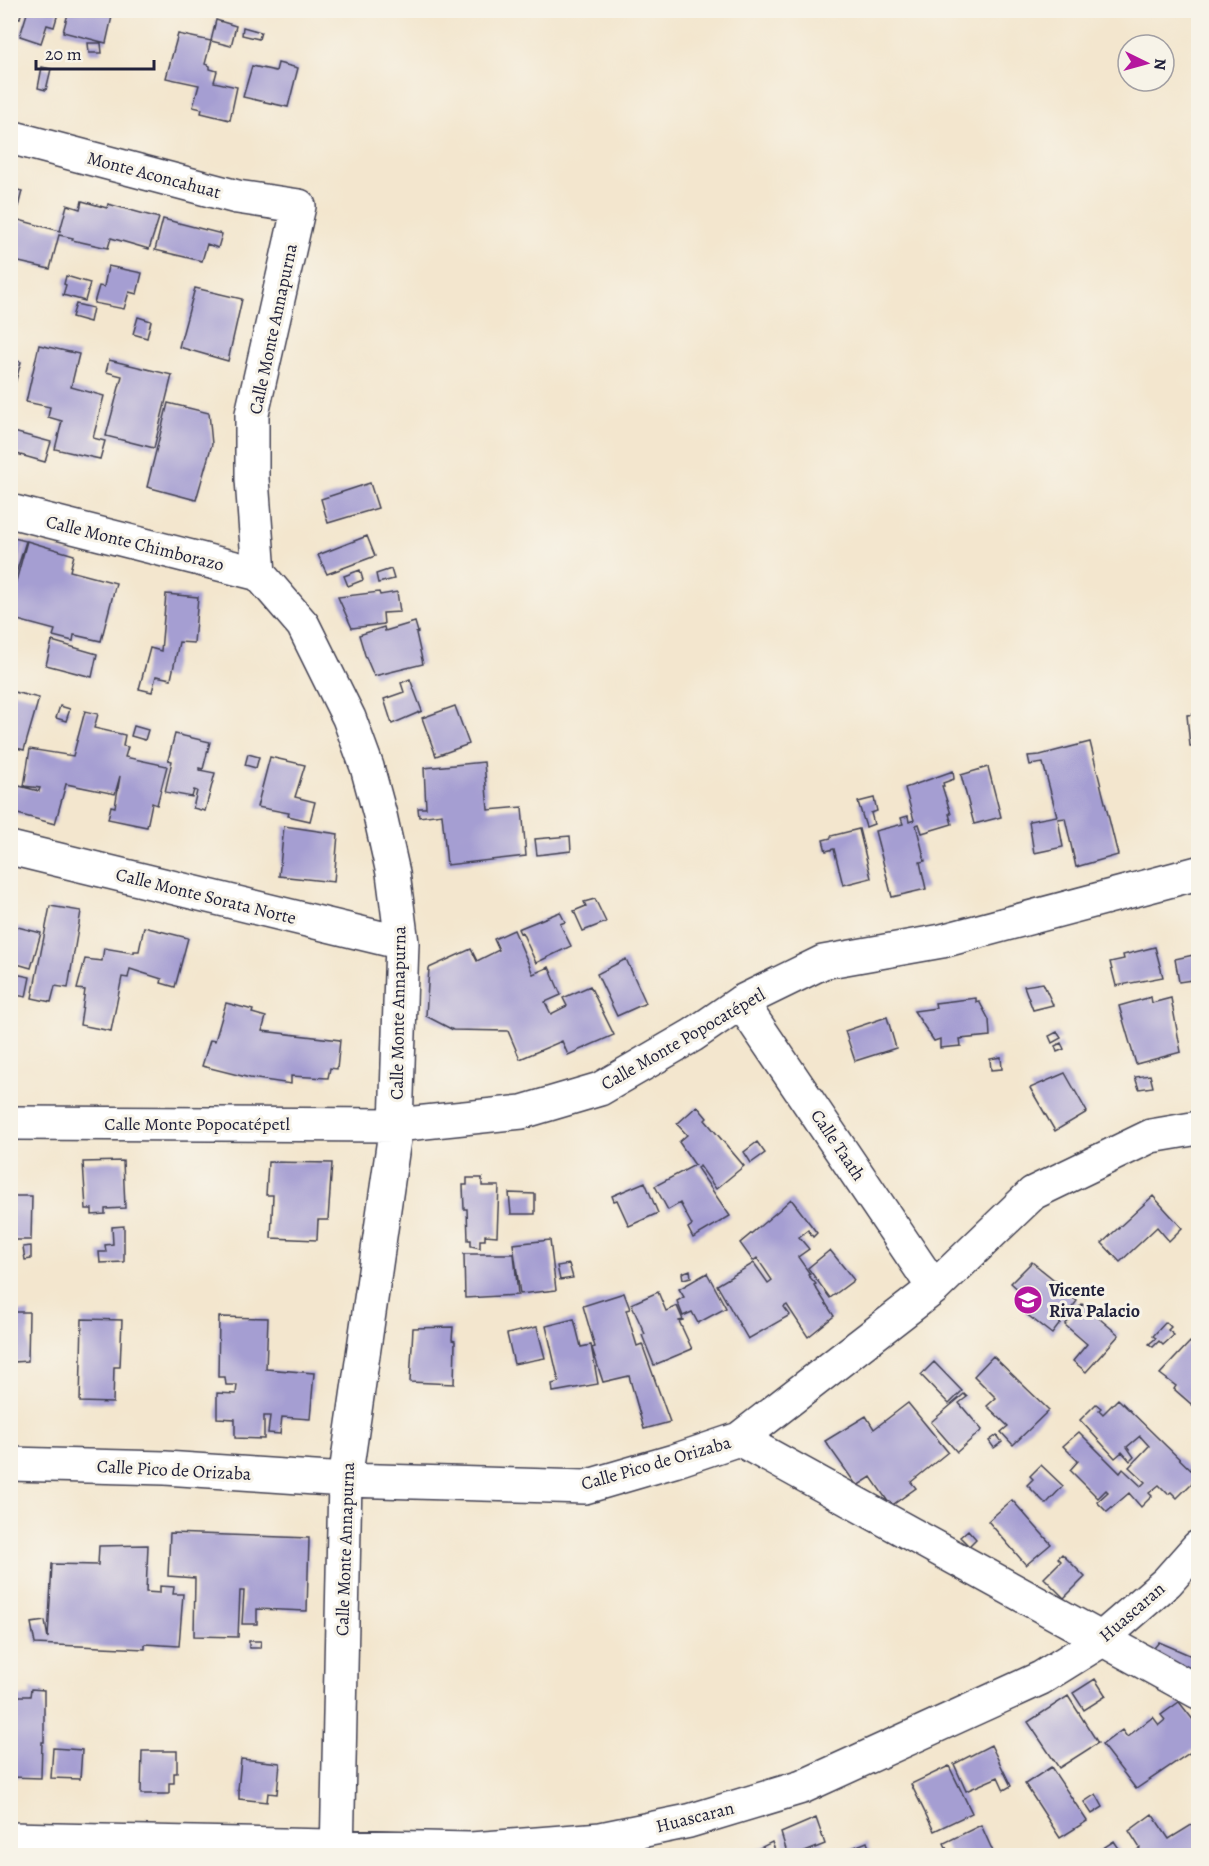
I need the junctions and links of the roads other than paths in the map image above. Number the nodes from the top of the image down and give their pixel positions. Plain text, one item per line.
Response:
1 (10, 137) edge
2 (299, 206) joint
3 (10, 511) edge
4 (259, 574) junction
5 (10, 848) edge
6 (1198, 873) edge
7 (402, 943) junction
8 (741, 1002) junction
9 (10, 1123) edge
10 (396, 1125) junction
11 (1198, 1128) edge
12 (934, 1288) junction
13 (739, 1439) junction
14 (10, 1464) edge
15 (345, 1480) junction
16 (1198, 1547) edge
17 (1102, 1638) junction
18 (1198, 1692) edge
19 (10, 1839) edge
20 (337, 1851) edge

1 - 2 street, Monte Aconcahuat
2 - 4 street, Calle Monte Annapurna
3 - 4 street, Calle Monte Chimborazo
4 - 7 street, Calle Monte Annapurna
5 - 7 street, Calle Monte Sorata Norte
6 - 8 street, Calle Monte Popocatépetl
7 - 10 street, Calle Monte Annapurna
8 - 10 street, Calle Monte Popocatépetl
8 - 12 street, Calle Taath
9 - 10 street, Calle Monte Popocatépetl
10 - 15 street, Calle Monte Annapurna
11 - 12 street, Calle Pico de Orizaba
12 - 13 street, Calle Pico de Orizaba
13 - 15 street, Calle Pico de Orizaba
13 - 17 street
14 - 15 street, Calle Pico de Orizaba
15 - 20 street, Calle Monte Annapurna
16 - 17 street, Huascaran
17 - 18 street
17 - 20 street, Huascaran
19 - 20 street, Huascaran

